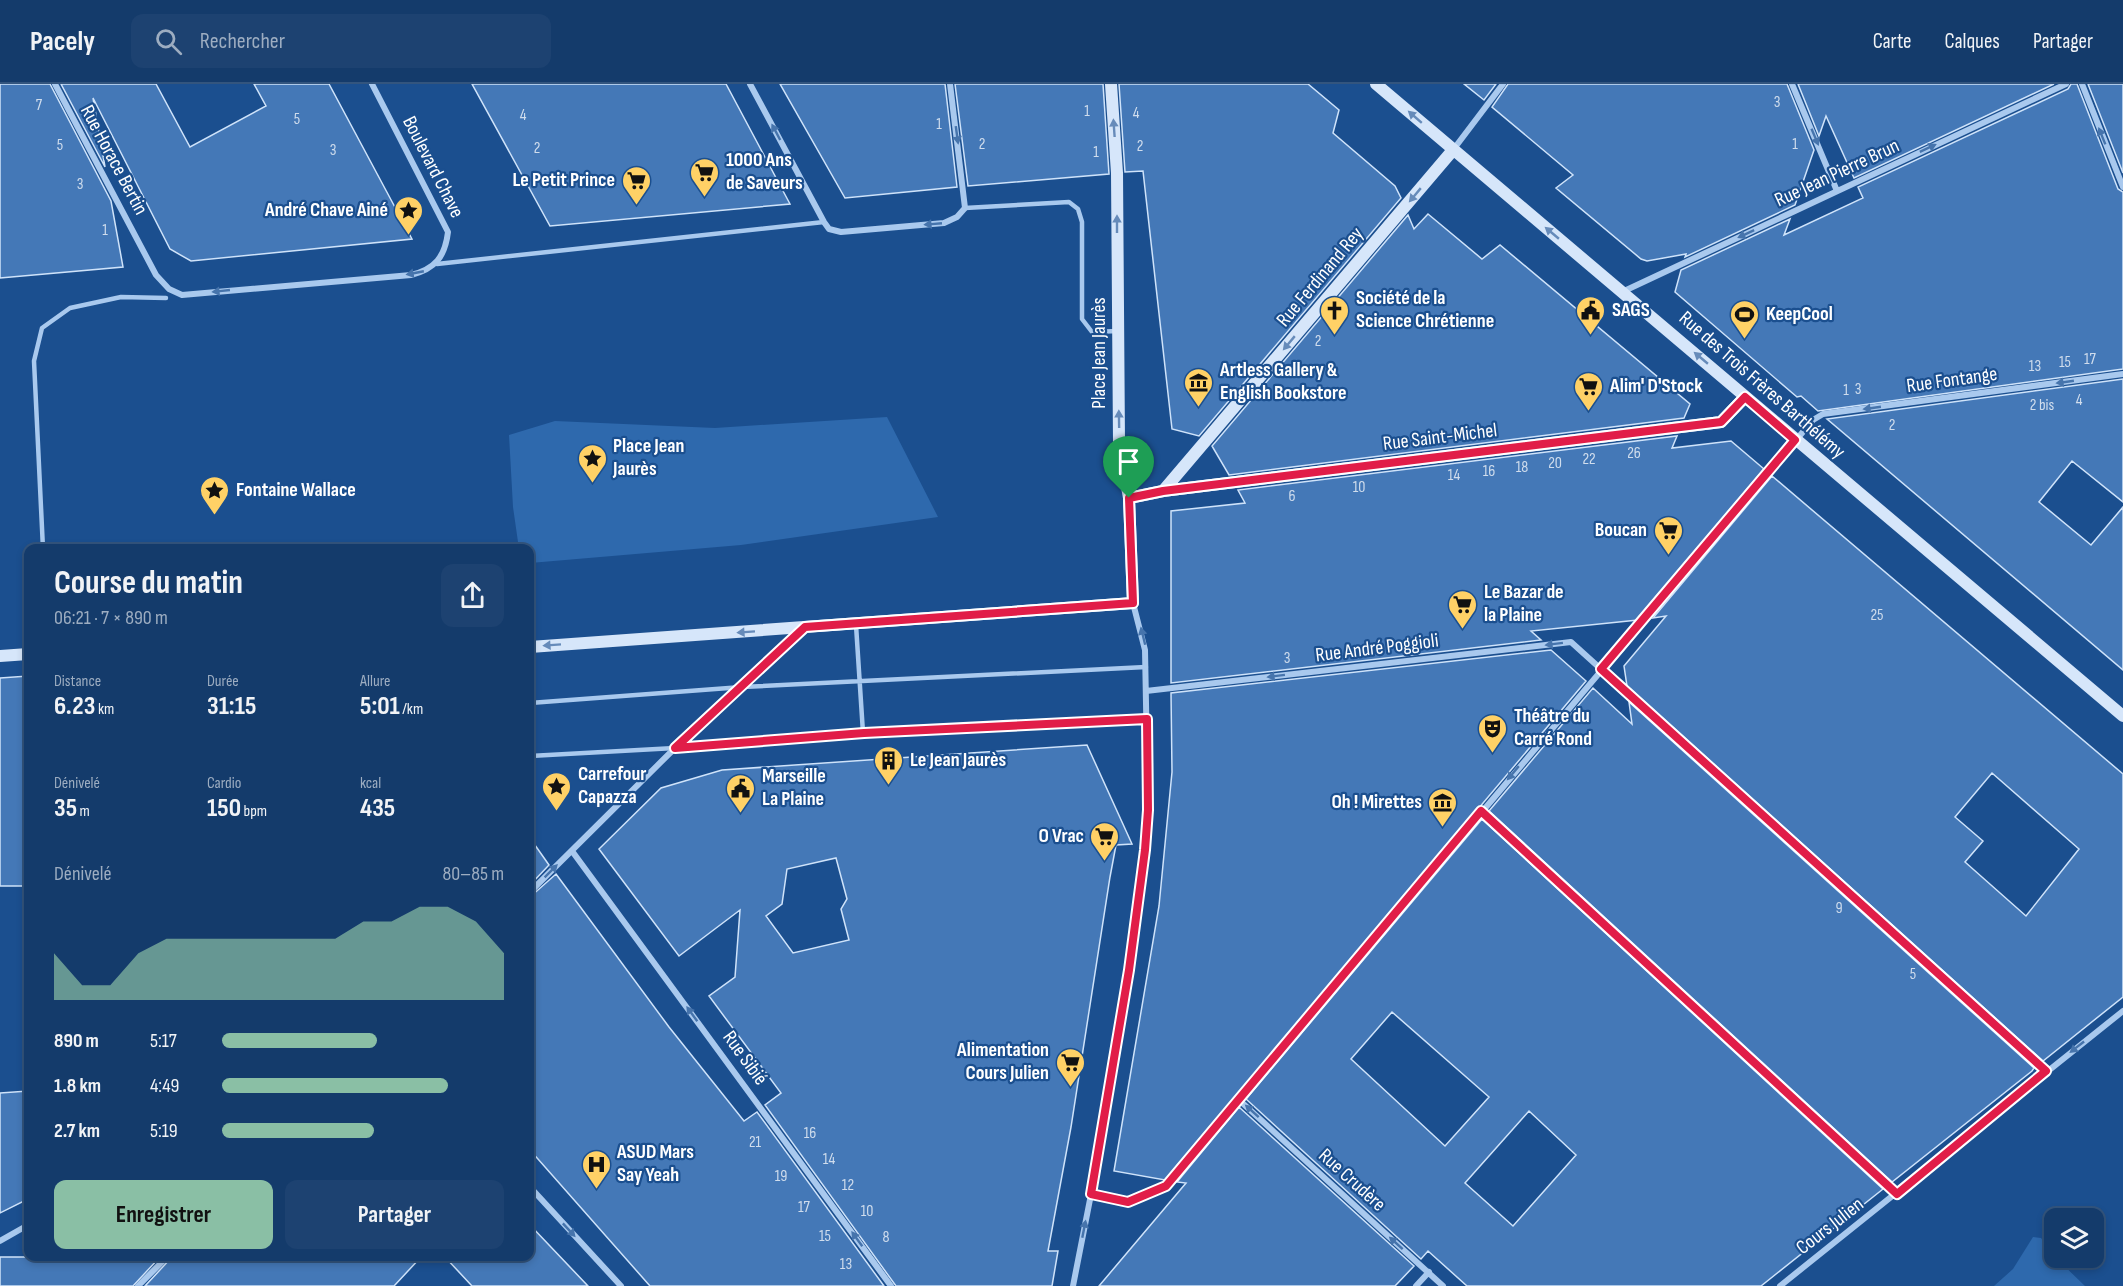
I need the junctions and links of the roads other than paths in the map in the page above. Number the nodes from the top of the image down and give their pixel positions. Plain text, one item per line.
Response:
1 (55, 84) edge
2 (372, 84) edge
3 (750, 84) edge
4 (950, 84) edge
5 (1111, 84) edge
6 (1376, 84) edge
7 (1503, 84) edge
8 (1792, 84) edge
9 (2066, 84) edge
10 (2082, 84) edge
11 (1453, 150) junction
12 (2123, 187) edge
13 (1838, 191) junction
14 (965, 208) junction
15 (824, 222) junction
16 (437, 264) junction
17 (1622, 292) junction
18 (166, 298) dead end
19 (1118, 331) junction
20 (2123, 374) edge
21 (1745, 397) junction
22 (1795, 440) junction
23 (1163, 491) junction
24 (1129, 498) junction
25 (43, 544) edge
26 (1133, 603) junction
27 (856, 623) junction
28 (805, 627) junction
29 (534, 647) edge
30 (24, 654) edge
31 (0, 656) edge
32 (1146, 667) junction
33 (1601, 669) junction
34 (860, 681) junction
35 (742, 687) junction
36 (1146, 691) junction
37 (534, 703) edge
38 (1147, 716) junction
39 (2123, 716) edge
40 (864, 733) junction
41 (675, 748) junction
42 (534, 756) edge
43 (1481, 811) junction
44 (572, 850) junction
45 (534, 888) edge
46 (2123, 1011) edge
47 (2046, 1071) junction
48 (1238, 1099) junction
49 (534, 1191) edge
50 (1091, 1194) junction
51 (1897, 1194) junction
52 (24, 1227) edge
53 (0, 1241) edge
54 (163, 1261) edge
55 (1429, 1272) junction
56 (618, 1285) edge
57 (138, 1286) edge
58 (891, 1286) edge
59 (1073, 1286) edge
60 (1416, 1286) edge
61 (1443, 1286) edge
62 (1780, 1286) edge

16 -> 1 street, Rue Horace Bertin
2 - 16 street, Boulevard Chave
15 -> 3 street
4 -> 14 street
19 -> 5 street, Place Jean Jaurès
11 -> 6 street, Rue des Trois Frères Barthélémy
7 - 11 street, Rue Ferdinand Rey
8 -> 13 street
13 -> 9 street, Rue Jean Pierre Brun
12 -> 10 street
17 -> 11 street, Rue des Trois Frères Barthélémy
11 -> 23 street, Rue Ferdinand Rey
13 -> 17 street, Rue Jean Pierre Brun
14 -> 15 street
14 - 19 lane
15 - 16 lane
21 -> 17 street, Rue des Trois Frères Barthélémy
18 - 25 lane
24 -> 19 street, Place Jean Jaurès
20 -> 22 street, Rue Fontange
21 - 22 street, Rue des Trois Frères Barthélémy
21 - 23 street, Rue Saint-Michel
22 - 33 street, Rue Fontange
22 - 39 street, Rue des Trois Frères Barthélémy
23 - 24 street, Rue Saint-Michel
24 - 26 street, Place Jean Jaurès
26 - 27 street
32 -> 26 street, Place Jean Jaurès
27 - 28 street
27 - 34 lane
28 -> 29 street
28 - 35 street
30 - 31 street
32 - 34 lane
32 - 36 street, Place Jean Jaurès
33 -> 36 street, Rue André Poggioli
33 -> 43 street, Rue Fontange
33 - 47 street, Rue André Poggioli
34 - 35 lane
34 - 40 lane
35 - 37 lane
35 - 41 street
36 - 38 street, Place Jean Jaurès
38 - 40 lane
38 - 50 street, Place Jean Jaurès
40 - 41 lane
41 - 42 lane
41 - 44 street
43 - 48 street, Rue Fontange
43 - 51 street
45 -> 44 street
58 -> 44 street, Rue Sibié
46 -> 47 street, Cours Julien
47 - 51 street, Cours Julien
48 - 50 street, Rue Fontange
55 -> 48 street, Rue Crudère
49 -> 56 street
59 -> 50 street, Place Jean Jaurès
51 - 62 street, Cours Julien
52 - 53 street
54 - 57 street
55 - 60 street
55 - 61 street, Rue Crudère

